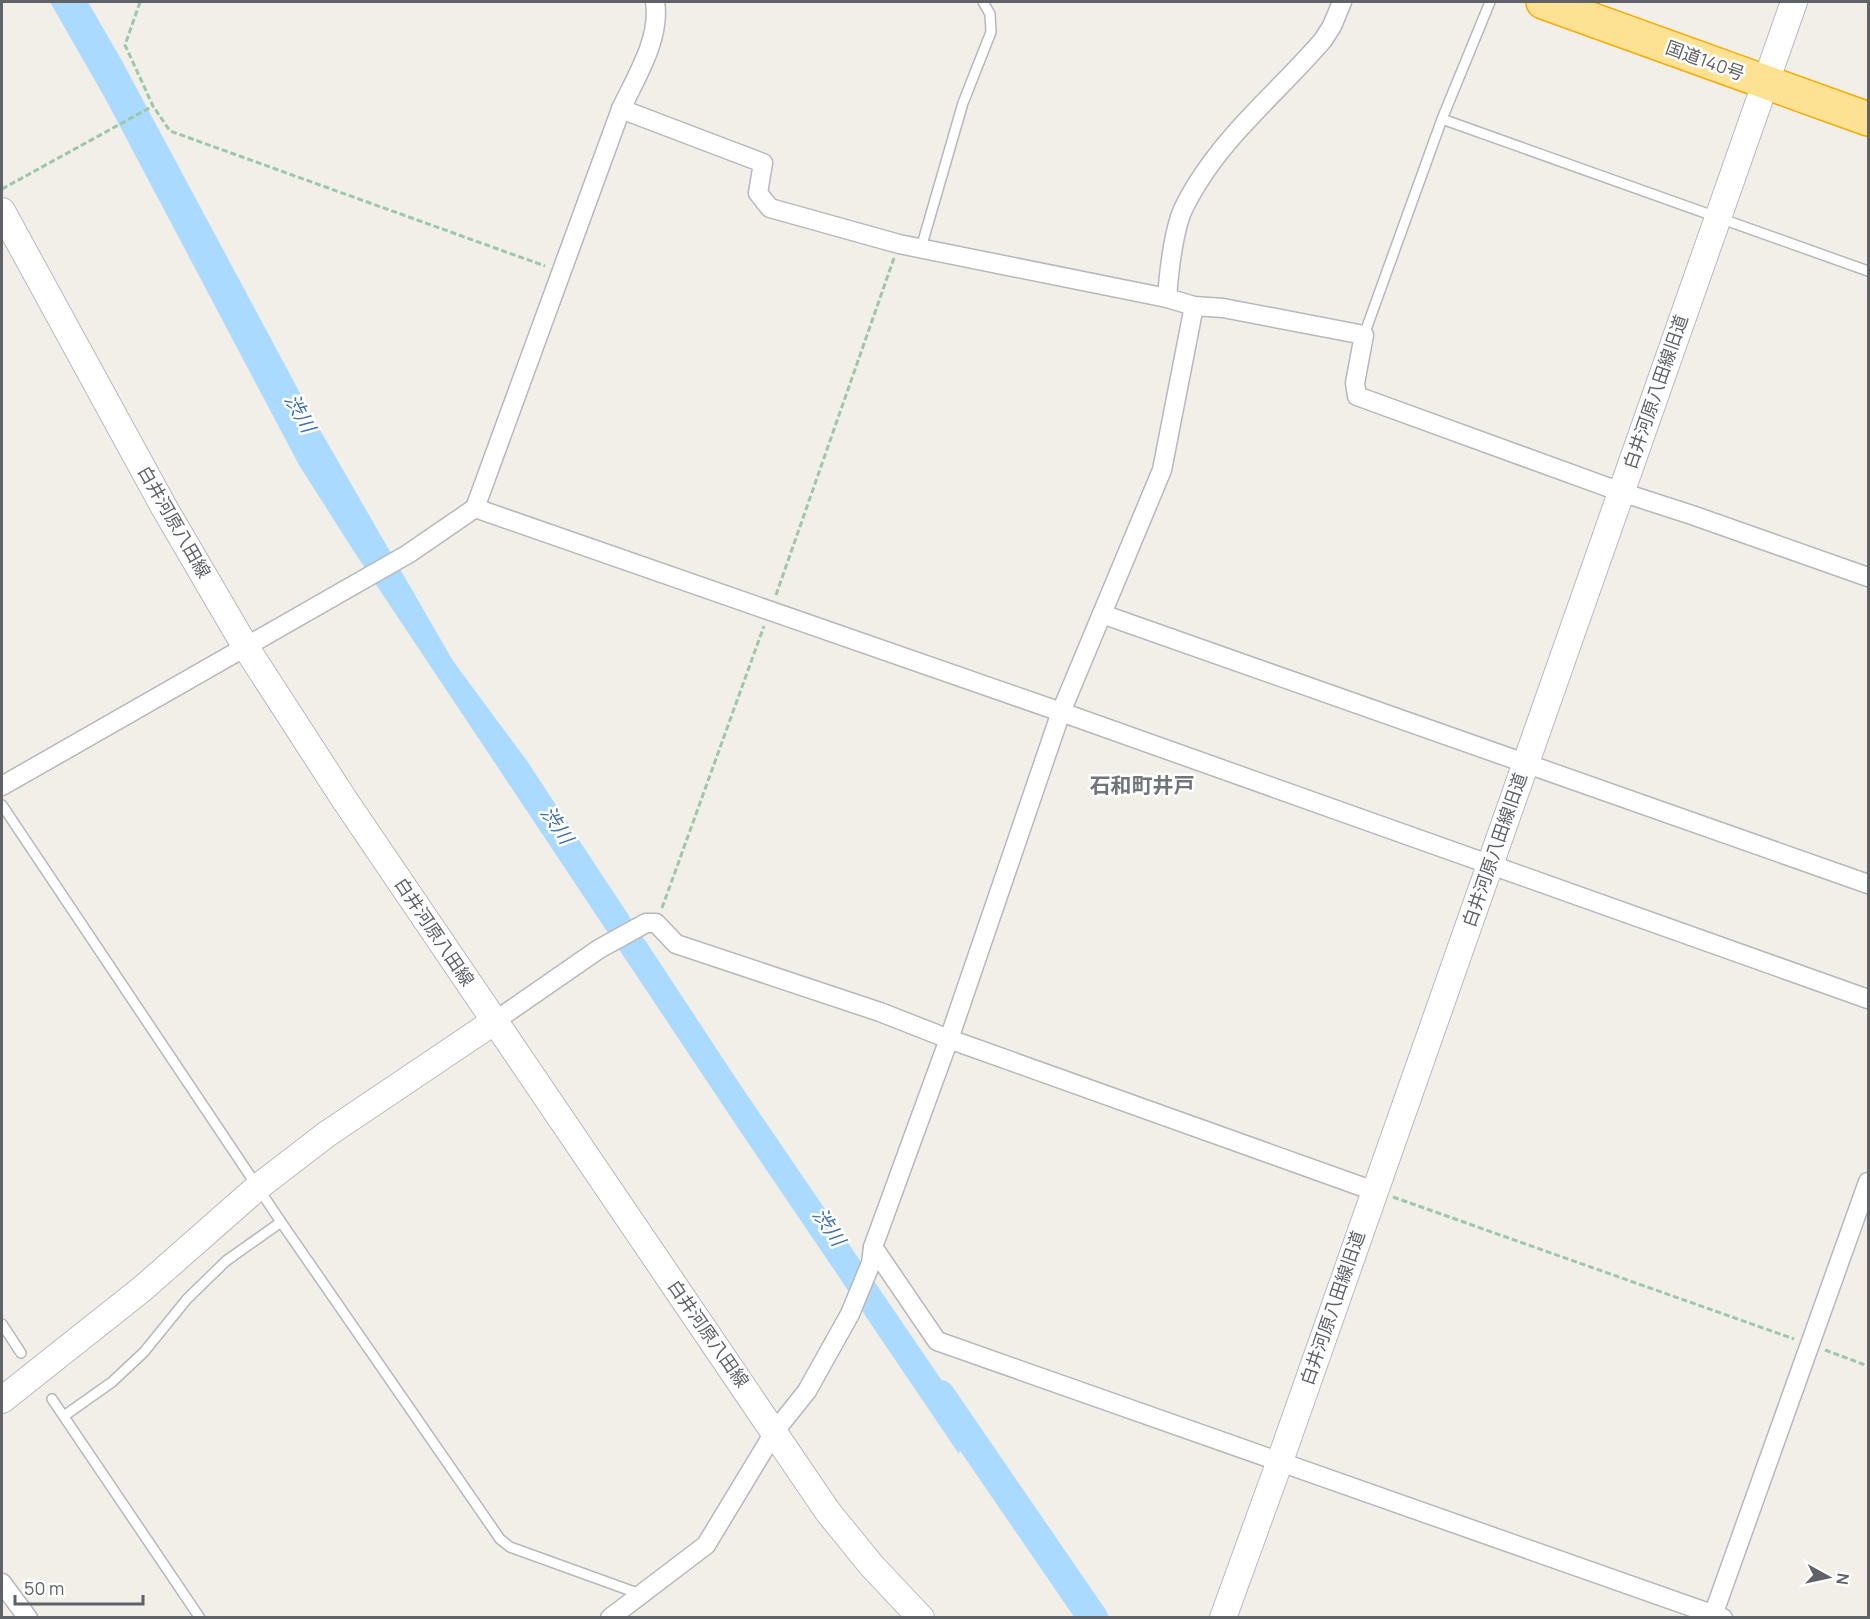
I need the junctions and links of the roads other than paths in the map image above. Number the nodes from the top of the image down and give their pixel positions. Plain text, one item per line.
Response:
1 (655, 2) edge
2 (983, 2) edge
3 (1342, 2) edge
4 (1490, 2) edge
5 (1543, 2) edge
6 (1794, 2) edge
7 (1765, 82) junction
8 (621, 110) junction
9 (1442, 119) junction
10 (1869, 119) edge
11 (2, 210) edge
12 (1717, 218) junction
13 (921, 248) junction
14 (1869, 271) edge
15 (1167, 298) junction
16 (1194, 306) junction
17 (1364, 335) junction
18 (1621, 492) junction
19 (475, 508) junction
20 (1869, 577) edge
21 (1102, 614) junction
22 (245, 646) junction
23 (1061, 712) junction
24 (1526, 762) junction
25 (2, 786) edge
26 (2, 806) edge
27 (1490, 865) junction
28 (1869, 884) edge
29 (1869, 999) edge
30 (495, 1021) junction
31 (949, 1039) junction
32 (1869, 1182) edge
33 (258, 1187) junction
34 (1374, 1191) junction
35 (281, 1222) junction
36 (872, 1255) junction
37 (2, 1324) edge
38 (21, 1353) dead end
39 (52, 1399) dead end
40 (2, 1400) edge
41 (64, 1416) junction
42 (774, 1431) junction
43 (1280, 1461) junction
44 (2, 1583) edge
45 (640, 1594) junction
46 (911, 1611) edge
47 (1716, 1616) edge
48 (28, 1617) edge
49 (200, 1617) edge
50 (610, 1617) edge
51 (1223, 1617) edge

1 - 8 street
2 - 13 lane
3 - 15 street
4 - 9 lane
5 - 7 highway, 国道140号
6 - 7 street, 白井河原八田線旧道
7 - 10 highway, 国道140号
7 - 12 street, 白井河原八田線旧道
8 - 13 street
8 - 19 street
9 - 12 lane
9 - 17 lane
11 - 22 street, 白井河原八田線
12 - 14 lane
12 - 18 street, 白井河原八田線旧道
13 - 15 street
15 - 16 street
16 - 17 street
16 - 21 street
17 - 18 street
18 - 20 street
18 - 24 street, 白井河原八田線旧道
19 - 22 street
19 - 23 street
21 - 23 street
21 - 24 street
22 - 25 street
22 - 30 street, 白井河原八田線
23 - 27 street
23 - 31 street
24 - 27 street, 白井河原八田線旧道
24 - 28 street
26 - 33 lane
27 - 29 street
27 - 34 street, 白井河原八田線旧道
30 - 31 street
30 - 33 street
30 - 42 street, 白井河原八田線
31 - 34 street
31 - 36 street
32 - 47 street
33 - 35 lane
33 - 40 street
34 - 43 street, 白井河原八田線旧道
35 - 41 lane
35 - 45 lane
36 - 42 street
36 - 43 street
37 - 38 lane
39 - 41 lane
41 - 49 lane
42 - 45 street
42 - 46 street, 白井河原八田線
43 - 47 street
43 - 51 street, 白井河原八田線旧道
44 - 48 street
45 - 50 street

